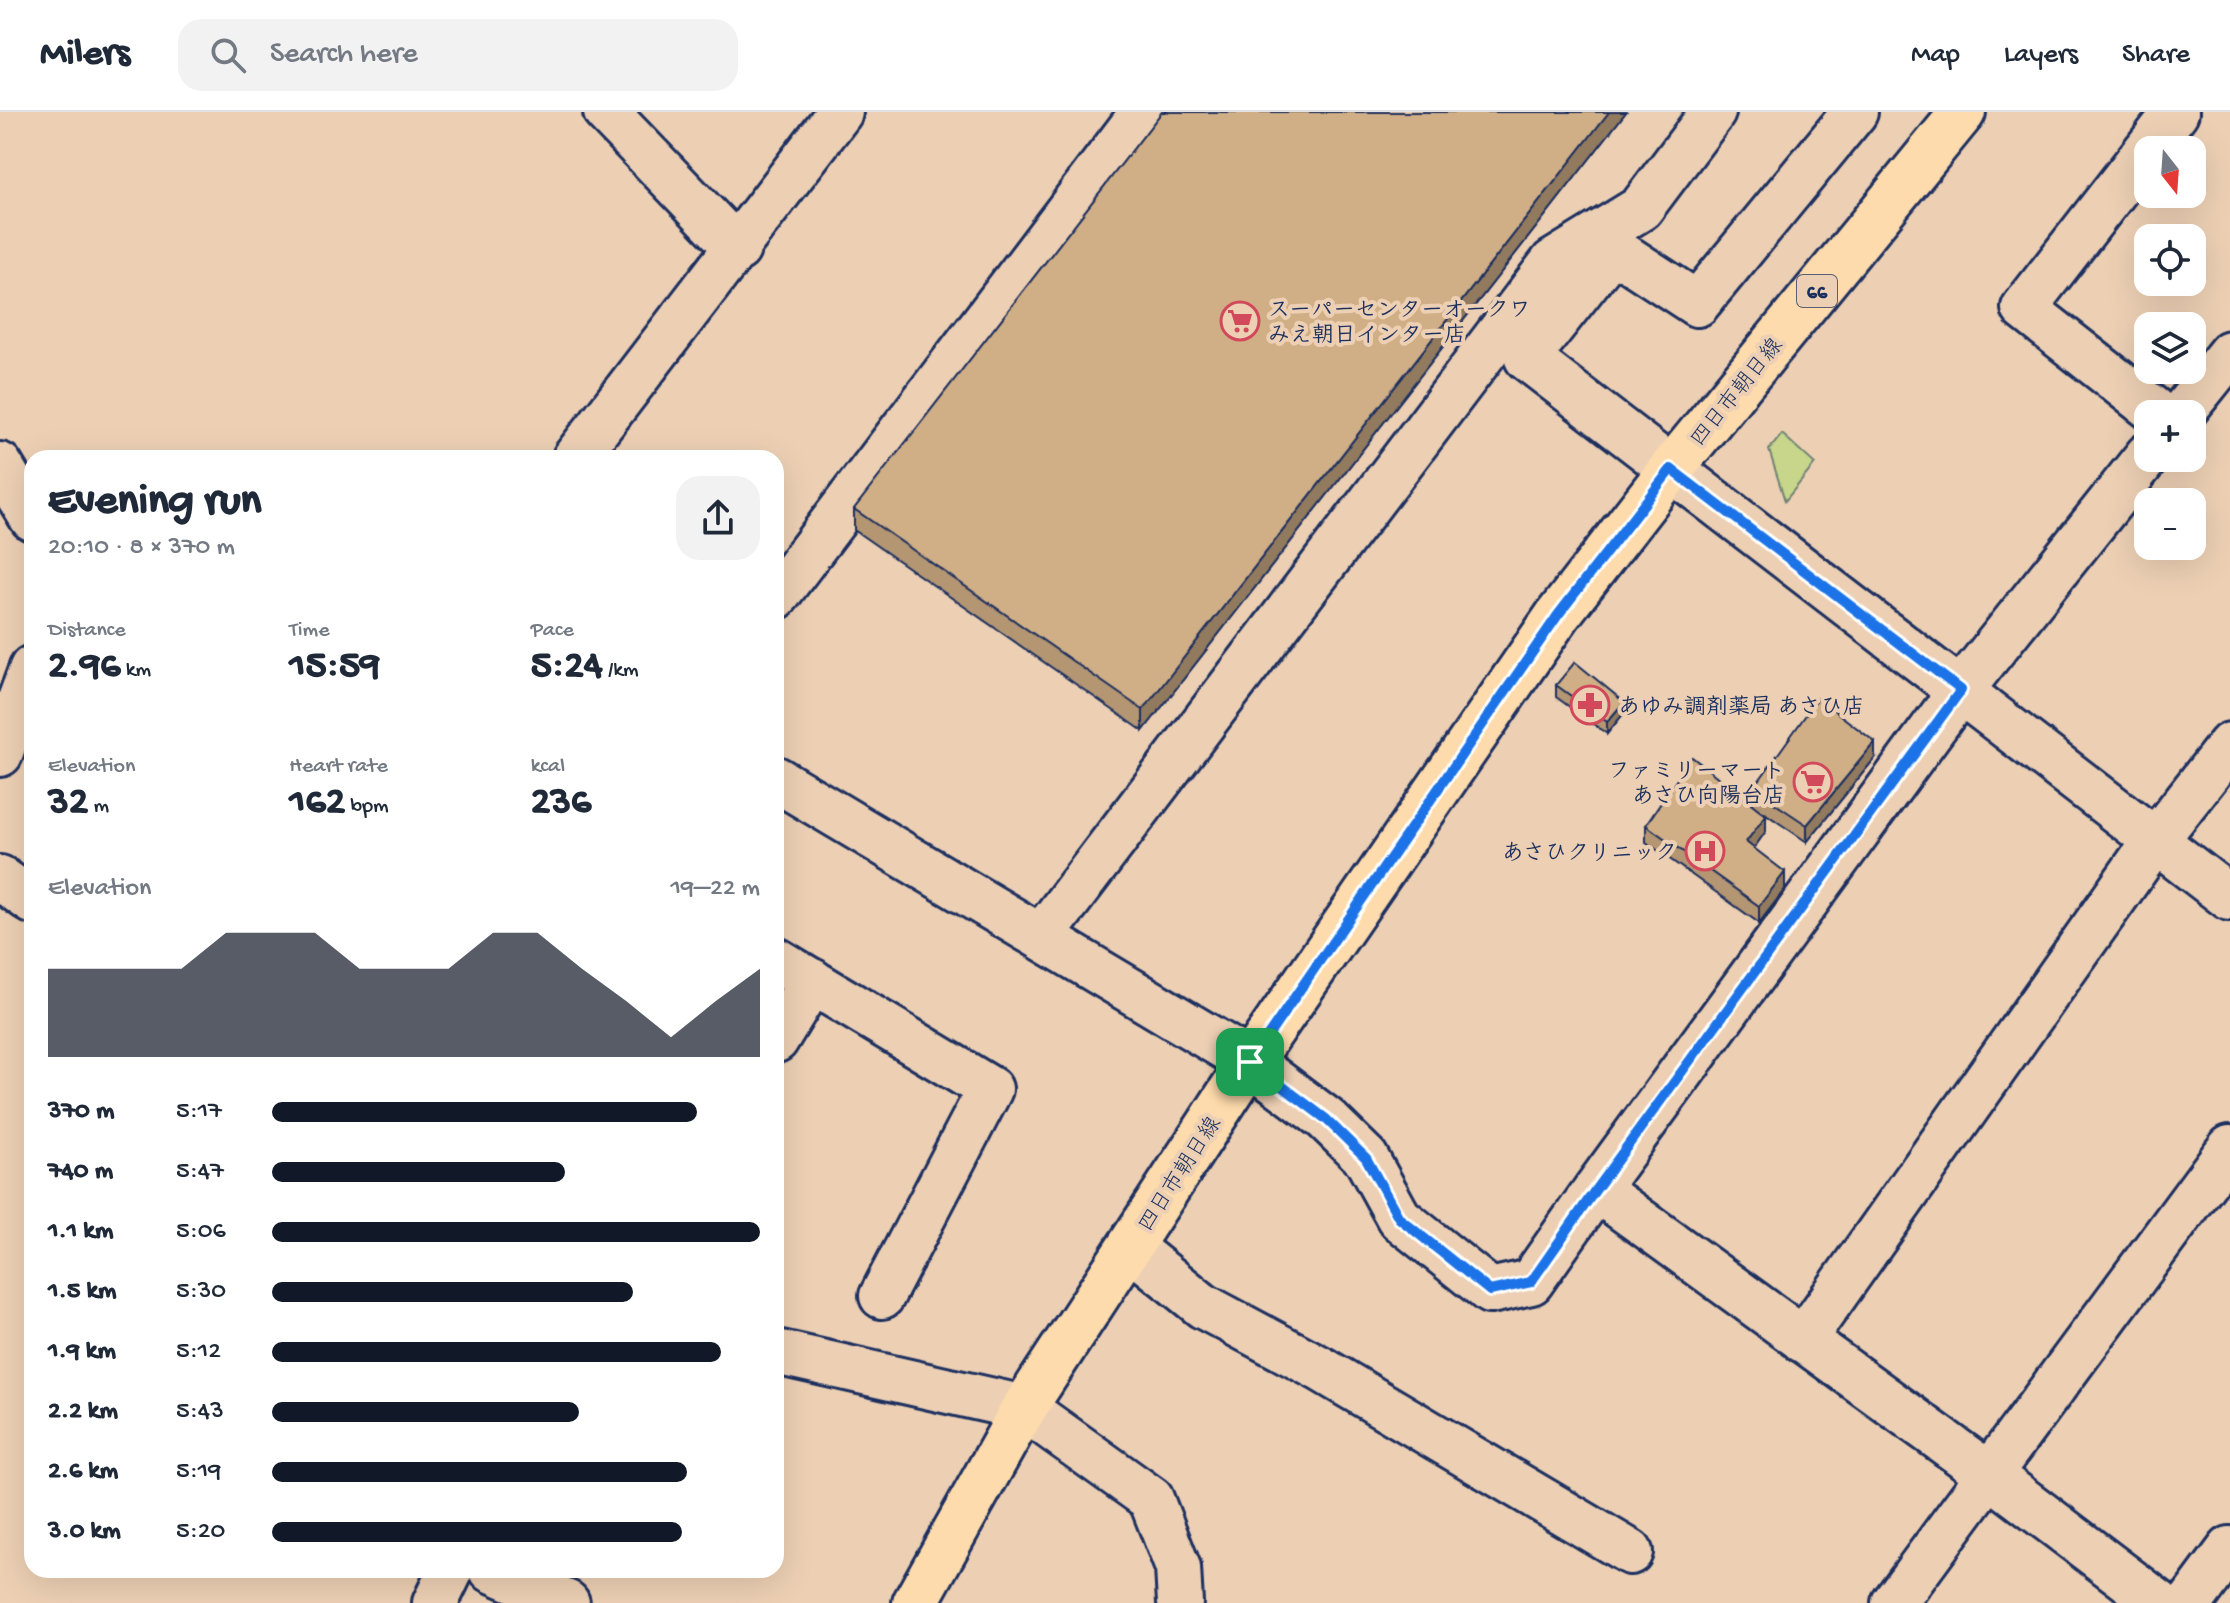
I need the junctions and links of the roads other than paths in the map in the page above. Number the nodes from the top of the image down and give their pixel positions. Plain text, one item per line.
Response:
1 (606, 112) edge
2 (840, 112) edge
3 (1143, 112) edge
4 (1713, 112) edge
5 (1855, 112) edge
6 (1963, 112) edge
7 (2176, 112) edge
8 (738, 249) junction
9 (2230, 353) edge
10 (2141, 400) edge
11 (2192, 400) edge
12 (581, 450) edge
13 (0, 465) edge
14 (1671, 469) junction
15 (2134, 472) edge
16 (24, 505) edge
17 (784, 586) edge
18 (24, 690) edge
19 (1961, 690) junction
20 (2230, 745) edge
21 (0, 754) edge
22 (784, 784) edge
23 (2154, 842) junction
24 (0, 878) edge
25 (24, 895) edge
26 (2230, 898) edge
27 (1041, 937) junction
28 (794, 970) edge
29 (784, 1009) edge
30 (1250, 1062) junction
31 (2230, 1148) edge
32 (1596, 1189) junction
33 (1130, 1247) junction
34 (882, 1296) dead end
35 (1803, 1340) junction
36 (784, 1354) edge
37 (1024, 1408) junction
38 (1990, 1475) junction
39 (2230, 1549) edge
40 (1630, 1552) dead end
41 (447, 1578) edge
42 (510, 1578) edge
43 (435, 1603) edge
44 (567, 1603) edge
45 (915, 1603) edge
46 (1180, 1603) edge
47 (1894, 1603) edge
48 (2159, 1603) edge
49 (2190, 1603) edge

1 - 8 street
2 - 8 street
3 - 17 street
4 - 27 street
5 - 14 street
6 - 14 main road, 四日市朝日線 / 66
7 - 10 street
8 - 12 street
9 - 11 street
13 - 16 street
14 - 19 street
14 - 30 main road, 四日市朝日線 / 66
15 - 19 street
18 - 21 street
19 - 23 street
19 - 32 street
20 - 23 street
22 - 27 street
23 - 26 street
23 - 35 street
24 - 25 street
27 - 30 street
28 - 29 street
28 - 34 street
30 - 32 street
30 - 33 main road, 四日市朝日線 / 66
31 - 38 street
32 - 35 street
33 - 37 main road, 四日市朝日線 / 66
33 - 40 street
35 - 38 street
36 - 37 street
37 - 45 main road, 四日市朝日線 / 66
37 - 46 street
38 - 47 street
38 - 48 street
39 - 49 street
41 - 43 street
42 - 44 street

